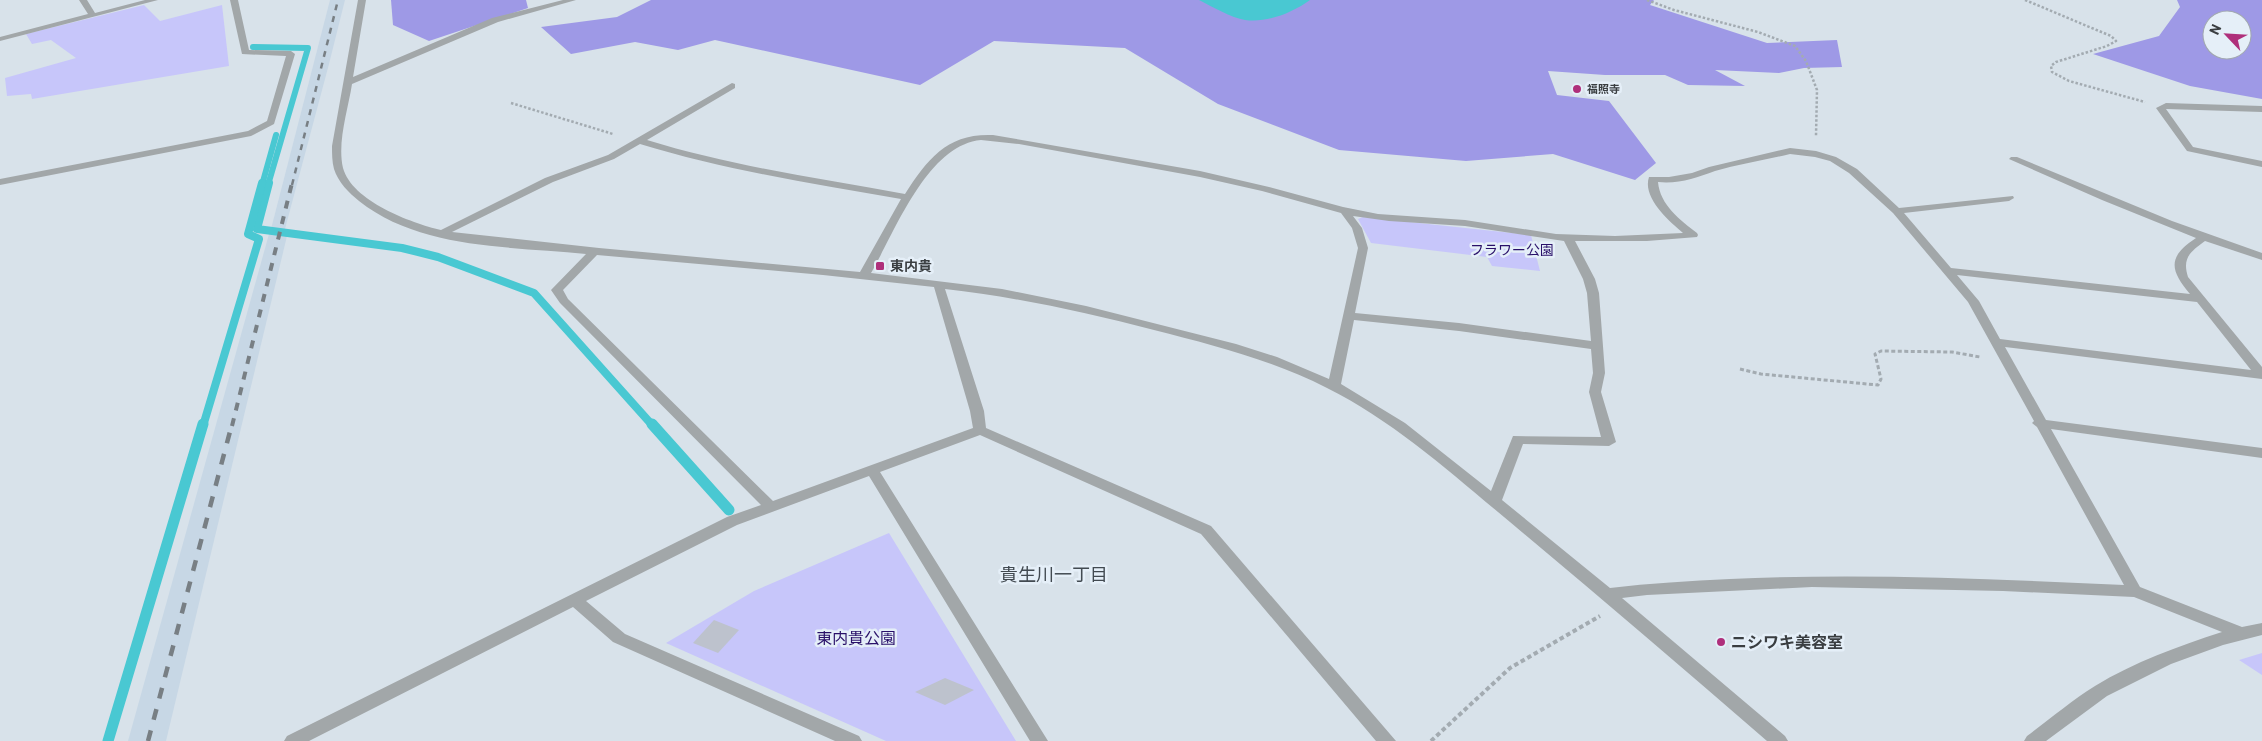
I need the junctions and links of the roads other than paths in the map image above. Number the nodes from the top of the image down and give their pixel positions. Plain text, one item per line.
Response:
1 (83, 0) edge
2 (154, 0) edge
3 (234, 0) edge
4 (362, 0) edge
5 (572, 0) edge
6 (92, 15) junction
7 (0, 39) edge
8 (349, 82) junction
9 (732, 86) dead end
10 (2262, 109) edge
11 (640, 141) junction
12 (2014, 159) dead end
13 (2262, 164) edge
14 (0, 182) edge
15 (906, 197) junction
16 (2009, 198) dead end
17 (1344, 210) junction
18 (1897, 211) junction
19 (443, 233) junction
20 (1568, 238) junction
21 (2203, 238) junction
22 (594, 251) junction
23 (2262, 257) edge
24 (1948, 271) junction
25 (863, 276) junction
26 (939, 285) junction
27 (2200, 299) junction
28 (1350, 316) junction
29 (1996, 342) junction
30 (1598, 346) junction
31 (2262, 375) edge
32 (1334, 386) junction
33 (2039, 423) junction
34 (980, 430) junction
35 (2262, 453) edge
36 (872, 470) junction
37 (1494, 502) junction
38 (770, 506) junction
39 (2135, 592) junction
40 (574, 599) junction
41 (1615, 599) junction
42 (2262, 629) edge
43 (2240, 633) junction
44 (294, 741) edge
45 (853, 741) edge
46 (1038, 741) edge
47 (1387, 741) edge
48 (1779, 741) edge
49 (2033, 741) edge

1 - 6 street
2 - 6 street
3 - 14 street
4 - 8 street
5 - 8 street
6 - 7 street
8 - 19 street
9 - 11 street
10 - 13 street
11 - 15 street
11 - 19 street
12 - 21 street
15 - 17 street
15 - 25 street
16 - 18 street
17 - 20 street
17 - 28 street
18 - 20 street
18 - 24 street
19 - 22 street
20 - 30 street
21 - 23 street
21 - 27 street
22 - 25 street
22 - 38 street
24 - 27 street
24 - 29 street
25 - 26 street
26 - 32 street
26 - 34 street
27 - 31 street
28 - 30 street
28 - 32 street
29 - 31 street
29 - 33 street
30 - 37 street
32 - 37 street
33 - 35 street
33 - 39 street
34 - 36 street
34 - 47 street
36 - 38 street
36 - 46 street
37 - 41 street
38 - 40 street
39 - 41 street
39 - 43 street
40 - 44 street
40 - 45 street
41 - 48 street
42 - 43 street
43 - 49 street

